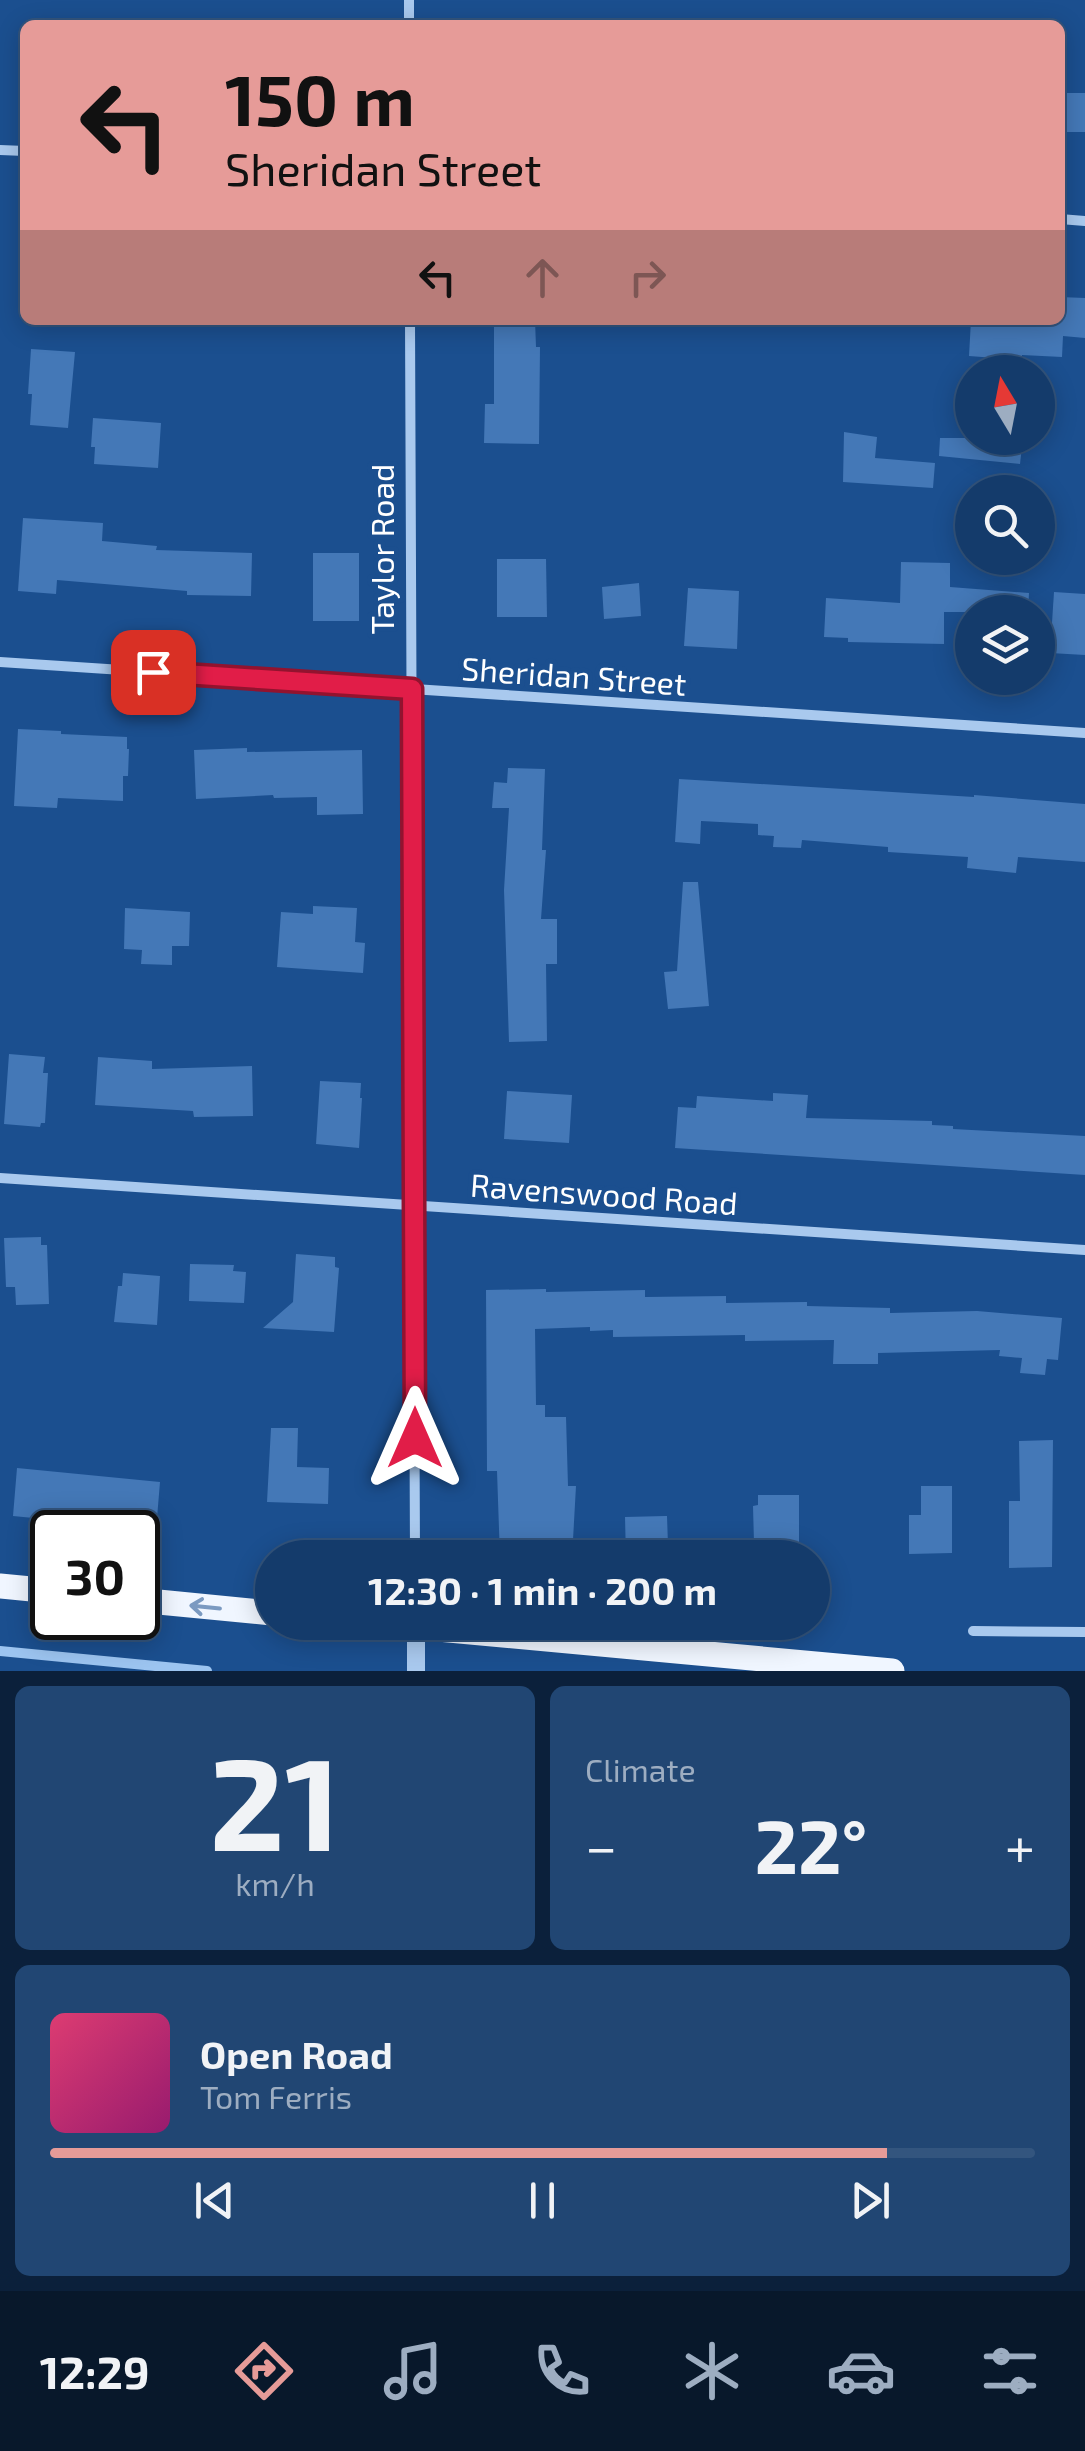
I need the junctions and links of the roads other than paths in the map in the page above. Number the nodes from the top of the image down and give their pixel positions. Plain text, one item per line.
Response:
1 (410, 325) edge
2 (0, 662) edge
3 (412, 689) junction
4 (1085, 734) edge
5 (0, 1178) edge
6 (414, 1206) junction
7 (1085, 1250) edge
8 (416, 1540) edge
9 (0, 1586) edge
10 (30, 1589) edge
11 (160, 1602) edge
12 (255, 1612) edge
13 (973, 1631) dead end
14 (1085, 1632) edge
15 (416, 1640) edge
16 (571, 1640) edge
17 (416, 1671) edge
18 (892, 1671) edge

1 - 3 street, Taylor Road
2 - 3 street, Sheridan Street
3 - 4 street, Sheridan Street
3 - 6 street, Taylor Road
5 - 6 street, Ravenswood Road
6 - 7 street, Ravenswood Road
6 - 8 street, Taylor Road
9 - 10 main road
12 -> 11 main road
13 - 14 street
15 - 17 street
16 - 18 main road

